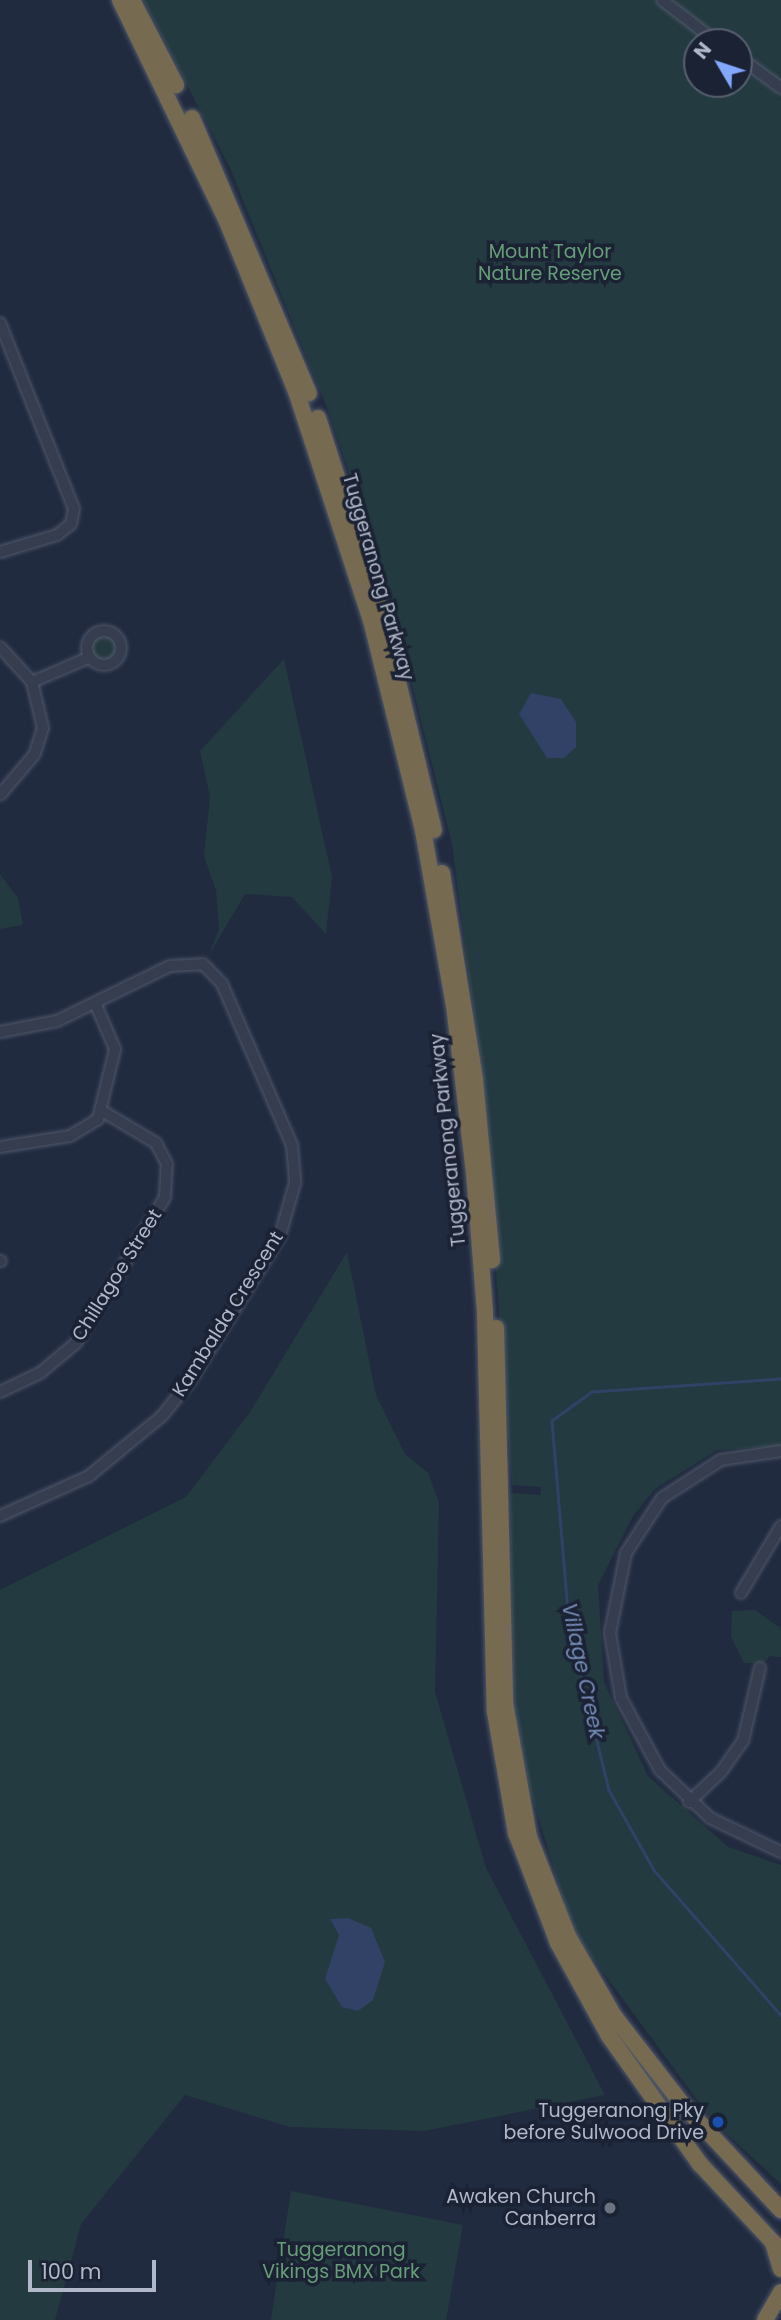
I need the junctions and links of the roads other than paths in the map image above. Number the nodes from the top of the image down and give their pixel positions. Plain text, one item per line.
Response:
1 (120, 0) edge
2 (132, 0) edge
3 (662, 0) edge
4 (699, 28) edge
5 (753, 67) edge
6 (781, 88) edge
7 (0, 323) edge
8 (0, 552) edge
9 (0, 647) edge
10 (90, 657) dead end
11 (32, 682) junction
12 (0, 795) edge
13 (96, 1006) junction
14 (0, 1032) edge
15 (102, 1111) junction
16 (0, 1146) edge
17 (0, 1392) edge
18 (781, 1451) edge
19 (0, 1516) edge
20 (781, 1526) edge
21 (741, 1593) dead end
22 (760, 1668) dead end
23 (689, 1802) junction
24 (781, 1852) edge
25 (766, 2195) junction
26 (781, 2204) edge
27 (781, 2210) edge
28 (777, 2247) edge
29 (781, 2269) edge
30 (781, 2292) edge
31 (765, 2320) edge

1 - 28 highway, Tuggeranong Parkway
2 - 25 highway, Tuggeranong Parkway
3 - 4 street
5 - 6 street
7 - 8 street
9 - 11 street
10 - 11 street
11 - 12 street
13 - 14 street, Kambalda Crescent
13 - 15 street
13 - 19 street, Kambalda Crescent
15 - 16 street
15 - 17 street, Chillagoe Street
18 - 23 street
20 - 21 street
22 - 23 street
23 - 24 street
25 - 26 highway
25 - 27 highway, Tuggeranong Parkway
28 - 29 highway
30 - 31 highway

